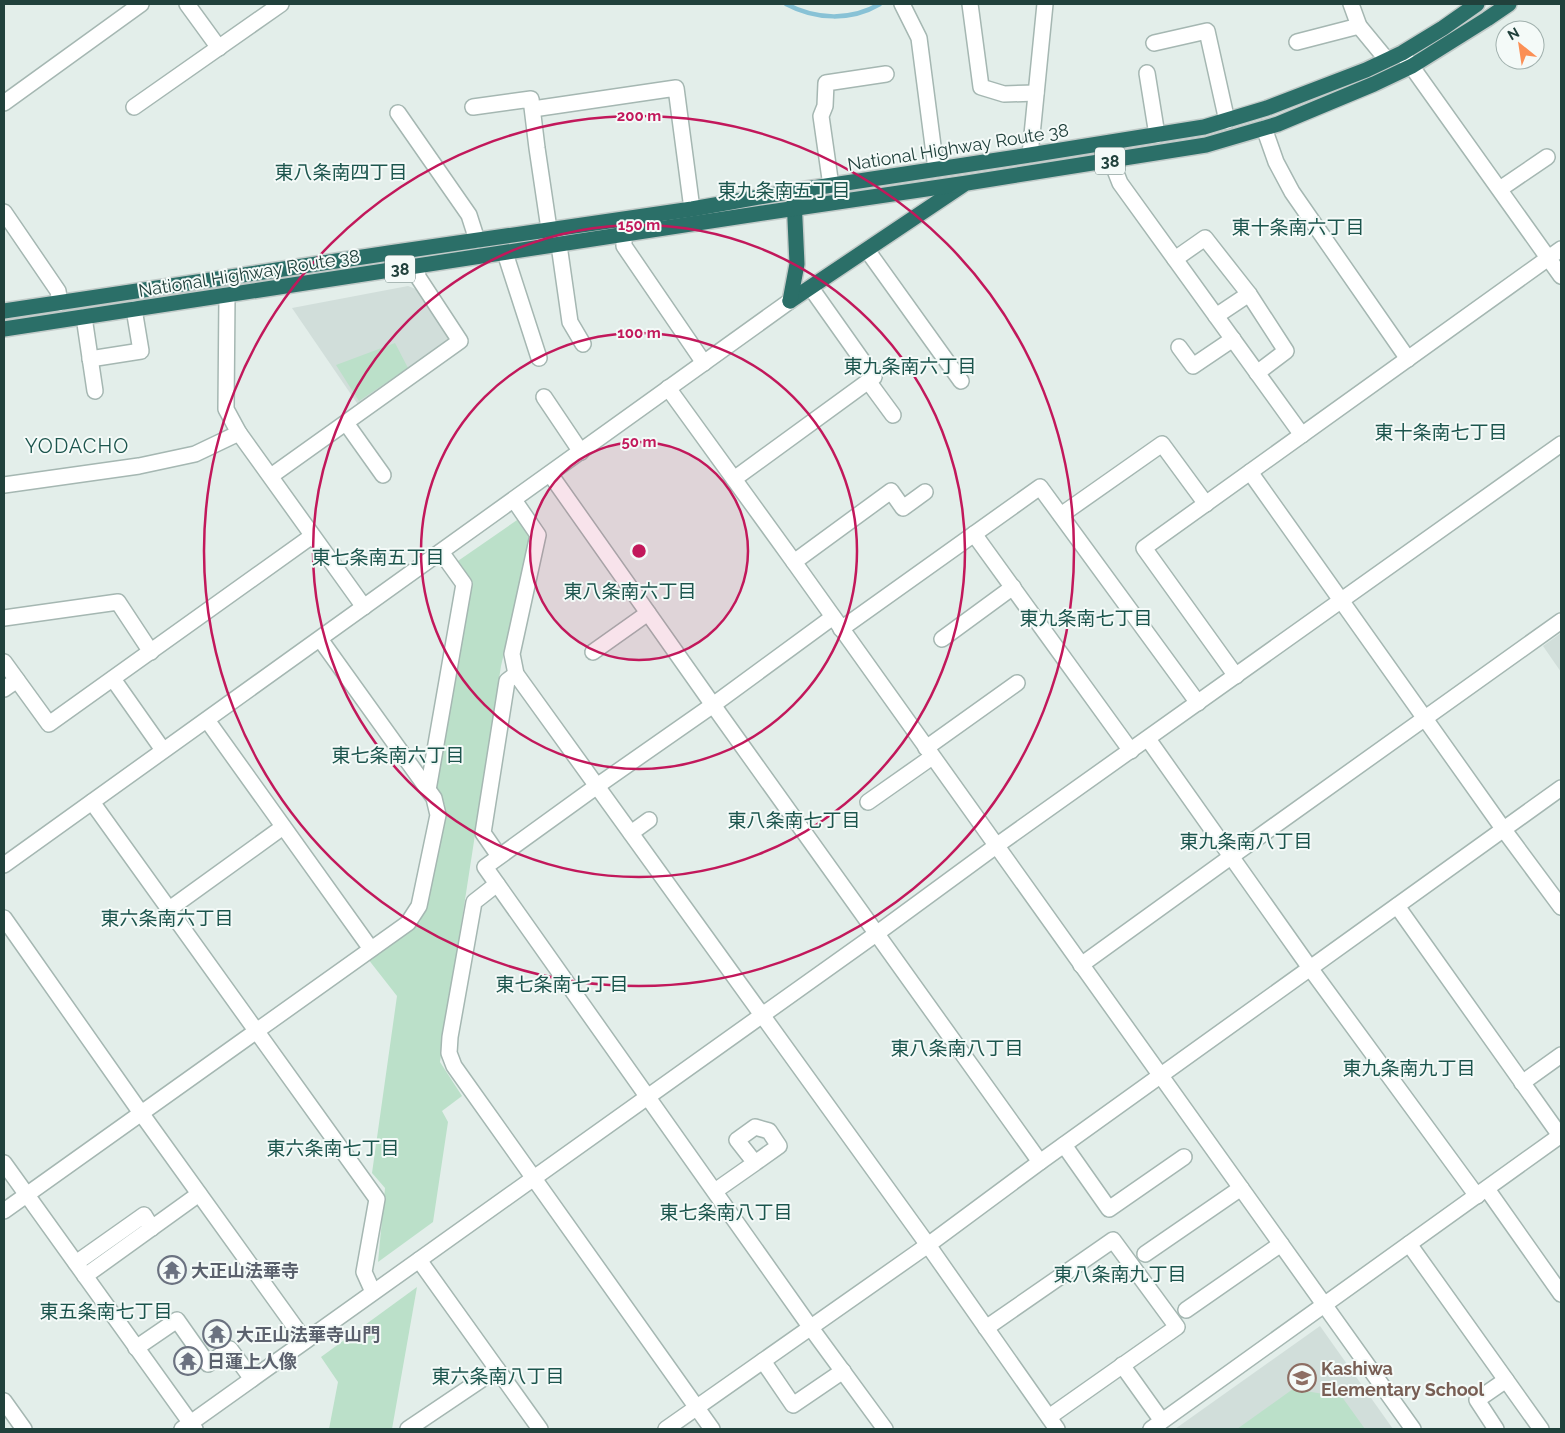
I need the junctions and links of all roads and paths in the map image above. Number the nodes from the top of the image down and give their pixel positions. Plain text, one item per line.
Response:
1 (141, 4) edge
2 (187, 4) edge
3 (281, 4) edge
4 (970, 4) edge
5 (1045, 4) edge
6 (1351, 4) edge
7 (1477, 4) edge
8 (1509, 4) edge
9 (903, 6) edge
10 (1359, 26) junction
11 (1154, 42) dead end
12 (1297, 42) dead end
13 (219, 48) junction
14 (1402, 53) junction
15 (1387, 60) junction
16 (1412, 66) junction
17 (1147, 73) dead end
18 (886, 74) dead end
19 (1036, 93) junction
20 (4, 103) edge
21 (473, 107) dead end
22 (134, 108) dead end
23 (533, 109) junction
24 (398, 113) dead end
25 (1227, 121) junction
26 (1264, 128) junction
27 (1157, 135) junction
28 (1030, 155) junction
29 (1547, 157) dead end
30 (1111, 160) junction
31 (936, 169) junction
32 (967, 183) junction
33 (831, 186) junction
34 (1500, 189) junction
35 (794, 191) junction
36 (692, 209) junction
37 (796, 209) junction
38 (4, 212) edge
39 (549, 229) junction
40 (624, 234) junction
41 (477, 240) junction
42 (559, 244) junction
43 (1561, 249) edge
44 (867, 250) junction
45 (505, 253) junction
46 (1549, 258) junction
47 (1175, 260) junction
48 (417, 266) junction
49 (1561, 276) edge
50 (811, 288) junction
51 (1249, 294) junction
52 (227, 295) junction
53 (790, 301) junction
54 (60, 303) junction
55 (134, 309) junction
56 (4, 311) edge
57 (1216, 316) junction
58 (84, 317) junction
59 (4, 329) edge
60 (1233, 339) junction
61 (582, 344) dead end
62 (1179, 347) dead end
63 (539, 358) dead end
64 (90, 359) junction
65 (1408, 359) junction
66 (704, 364) junction
67 (1257, 373) junction
68 (868, 381) junction
69 (961, 381) dead end
70 (668, 388) junction
71 (95, 391) dead end
72 (544, 397) dead end
73 (893, 415) dead end
74 (346, 423) junction
75 (239, 433) junction
76 (1302, 435) junction
77 (1561, 444) edge
78 (581, 452) junction
79 (1250, 472) junction
80 (550, 474) junction
81 (383, 475) dead end
82 (270, 476) junction
83 (734, 479) junction
84 (4, 485) edge
85 (925, 492) dead end
86 (514, 500) junction
87 (1206, 504) junction
88 (1062, 515) junction
89 (974, 534) junction
90 (312, 536) junction
91 (441, 552) junction
92 (794, 562) junction
93 (1012, 587) junction
94 (1341, 601) junction
95 (364, 608) junction
96 (648, 613) junction
97 (4, 618) edge
98 (1561, 621) edge
99 (837, 623) junction
100 (320, 638) junction
101 (942, 638) dead end
102 (151, 652) junction
103 (593, 652) dead end
104 (4, 662) edge
105 (516, 674) junction
106 (1236, 676) junction
107 (113, 679) junction
108 (17, 680) junction
109 (1017, 683) dead end
110 (4, 689) edge
111 (1198, 703) junction
112 (713, 705) junction
113 (1425, 718) junction
114 (207, 720) junction
115 (1148, 739) junction
116 (163, 750) junction
117 (1131, 751) junction
118 (929, 752) junction
119 (597, 786) junction
120 (1561, 788) edge
121 (428, 790) junction
122 (92, 802) junction
123 (868, 802) dead end
124 (649, 820) dead end
125 (283, 827) junction
126 (1504, 830) junction
127 (631, 833) junction
128 (996, 846) junction
129 (500, 856) junction
130 (1232, 856) junction
131 (4, 865) edge
132 (496, 884) junction
133 (1397, 906) junction
134 (1561, 907) edge
135 (168, 910) junction
136 (4, 918) edge
137 (876, 934) junction
138 (371, 949) junction
139 (1081, 965) junction
140 (1310, 968) junction
141 (762, 1014) junction
142 (255, 1031) junction
143 (1561, 1055) edge
144 (1161, 1075) junction
145 (1522, 1083) junction
146 (648, 1096) junction
147 (141, 1113) junction
148 (1561, 1136) edge
149 (1064, 1145) junction
150 (1184, 1157) dead end
151 (1040, 1162) junction
152 (755, 1163) dead end
153 (4, 1164) edge
154 (532, 1178) junction
155 (1241, 1188) junction
156 (715, 1191) junction
157 (1482, 1193) junction
158 (199, 1194) junction
159 (26, 1195) junction
160 (4, 1211) edge
161 (152, 1228) junction
162 (1280, 1244) junction
163 (1409, 1244) junction
164 (928, 1245) junction
165 (1145, 1254) dead end
166 (419, 1260) junction
167 (76, 1263) junction
168 (85, 1276) junction
169 (373, 1292) junction
170 (1561, 1294) edge
171 (1323, 1305) junction
172 (1186, 1310) dead end
173 (811, 1328) junction
174 (986, 1328) junction
175 (305, 1341) junction
176 (136, 1348) junction
177 (763, 1361) junction
178 (1122, 1365) junction
179 (497, 1369) junction
180 (843, 1371) junction
181 (252, 1379) junction
182 (1506, 1380) junction
183 (4, 1401) edge
184 (696, 1408) junction
185 (1053, 1423) edge
186 (1156, 1425) edge
187 (189, 1427) edge
188 (24, 1429) edge
189 (408, 1429) edge
190 (540, 1429) edge
191 (666, 1429) edge
192 (712, 1429) edge
193 (886, 1429) edge
194 (1412, 1429) edge
195 (1496, 1429) edge
196 (1541, 1429) edge

1 - 20 street
2 - 13 street
3 - 13 street
4 - 19 street
5 - 19 street
6 - 10 street
7 - 14 highway, National Highway Route 38 / 38
8 - 16 highway, National Highway Route 38 / 38
9 - 31 street
10 - 12 street
10 - 15 street
11 - 25 street
13 - 22 street
14 - 15 highway, National Highway Route 38 / 38
14 - 16 street
15 - 25 highway, National Highway Route 38 / 38
16 - 26 highway, National Highway Route 38 / 38
16 - 34 street
17 - 27 street
18 - 33 street
19 - 28 street
21 - 23 street
23 - 36 street
23 - 39 street
24 - 41 street
25 - 27 highway, National Highway Route 38 / 38
26 - 30 highway, National Highway Route 38 / 38
26 - 65 street
27 - 28 highway, National Highway Route 38 / 38
28 - 31 highway, National Highway Route 38 / 38
29 - 34 street
30 - 32 highway, National Highway Route 38 / 38
30 - 47 street
31 - 33 highway, National Highway Route 38 / 38
32 - 37 highway, National Highway Route 38 / 38
32 - 44 highway
33 - 35 highway, National Highway Route 38 / 38
34 - 46 street
35 - 36 highway, National Highway Route 38 / 38
35 - 37 highway
36 - 39 highway, National Highway Route 38 / 38
37 - 40 highway, National Highway Route 38 / 38
37 - 53 highway
38 - 54 street
39 - 41 highway, National Highway Route 38 / 38
40 - 42 highway, National Highway Route 38 / 38
40 - 66 street
41 - 54 highway, National Highway Route 38 / 38
42 - 45 highway, National Highway Route 38 / 38
42 - 61 street
43 - 46 street
44 - 50 highway
44 - 69 street
45 - 48 highway, National Highway Route 38 / 38
45 - 63 street
46 - 49 street
46 - 65 street
47 - 51 street
47 - 57 street
48 - 52 highway, National Highway Route 38 / 38
48 - 74 street
50 - 53 highway
50 - 68 street
51 - 57 street
51 - 67 street
52 - 55 highway, National Highway Route 38 / 38
52 - 75 street
53 - 66 street
54 - 56 highway, National Highway Route 38 / 38
55 - 58 highway, National Highway Route 38 / 38
55 - 64 street
57 - 60 street
58 - 59 highway, National Highway Route 38 / 38
58 - 64 street
60 - 62 street
60 - 67 street
64 - 71 street
65 - 76 street
66 - 70 street
67 - 76 street
68 - 73 street
68 - 83 street
70 - 78 street
70 - 83 street
72 - 78 street
74 - 81 street
74 - 82 street
75 - 82 street
75 - 84 street
76 - 79 street
77 - 94 street
78 - 80 street
79 - 87 street
79 - 94 street
80 - 86 street
80 - 96 street
82 - 90 street
83 - 92 street
85 - 92 street
86 - 91 street
86 - 105 street
87 - 88 street
87 - 106 street
88 - 89 street
88 - 111 street
89 - 93 street
89 - 99 street
90 - 95 street
90 - 102 street
91 - 95 street
91 - 121 street
92 - 99 street
93 - 101 street
93 - 117 street
94 - 106 street
94 - 113 street
95 - 100 street
96 - 103 street
96 - 112 street
97 - 102 street
98 - 113 street
99 - 112 street
99 - 118 street
100 - 114 street
100 - 121 street
102 - 107 street
104 - 108 street
105 - 119 street
105 - 129 street
106 - 111 street
107 - 108 street
107 - 116 street
108 - 110 street
109 - 118 street
111 - 115 street
112 - 119 street
112 - 137 street
113 - 126 street
113 - 130 street
114 - 116 street
114 - 125 street
115 - 117 street
115 - 130 street
116 - 122 street
117 - 128 street
118 - 123 street
118 - 128 street
119 - 127 street
119 - 129 street
120 - 126 street
121 - 138 street
122 - 131 street
122 - 135 street
124 - 127 street
125 - 135 street
125 - 138 street
126 - 133 street
126 - 134 street
127 - 141 street
128 - 137 street
128 - 139 street
129 - 132 street
130 - 139 street
130 - 140 street
132 - 146 street
132 - 154 street
133 - 140 street
133 - 145 street
135 - 142 street
136 - 147 street
137 - 141 street
137 - 151 street
138 - 142 street
139 - 144 street
140 - 144 street
140 - 157 street
141 - 146 street
141 - 164 street
142 - 147 street
142 - 169 street
143 - 145 street
144 - 149 street
144 - 155 street
145 - 148 street
146 - 154 street
146 - 156 street
147 - 158 street
147 - 159 street
148 - 157 street
149 - 150 street
149 - 151 street
151 - 164 street
152 - 156 street
153 - 159 street
154 - 166 street
154 - 184 street
155 - 162 street
155 - 165 street
156 - 173 street
157 - 163 street
157 - 170 street
158 - 161 street
158 - 175 street
159 - 160 street
159 - 167 street
161 - 167 street
161 - 168 street
162 - 171 street
162 - 172 street
163 - 171 street
163 - 182 street
164 - 173 street
164 - 174 street
166 - 169 street
166 - 179 street
167 - 168 street
168 - 176 street
169 - 175 street
171 - 186 street
171 - 194 street
173 - 177 street
173 - 180 street
174 - 178 street
174 - 185 street
175 - 181 street
176 - 181 street
176 - 187 street
177 - 180 street
177 - 184 street
178 - 185 street
178 - 186 street
179 - 189 street
179 - 190 street
180 - 193 street
181 - 187 street
182 - 195 street
182 - 196 street
183 - 188 street
184 - 191 street
184 - 192 street

